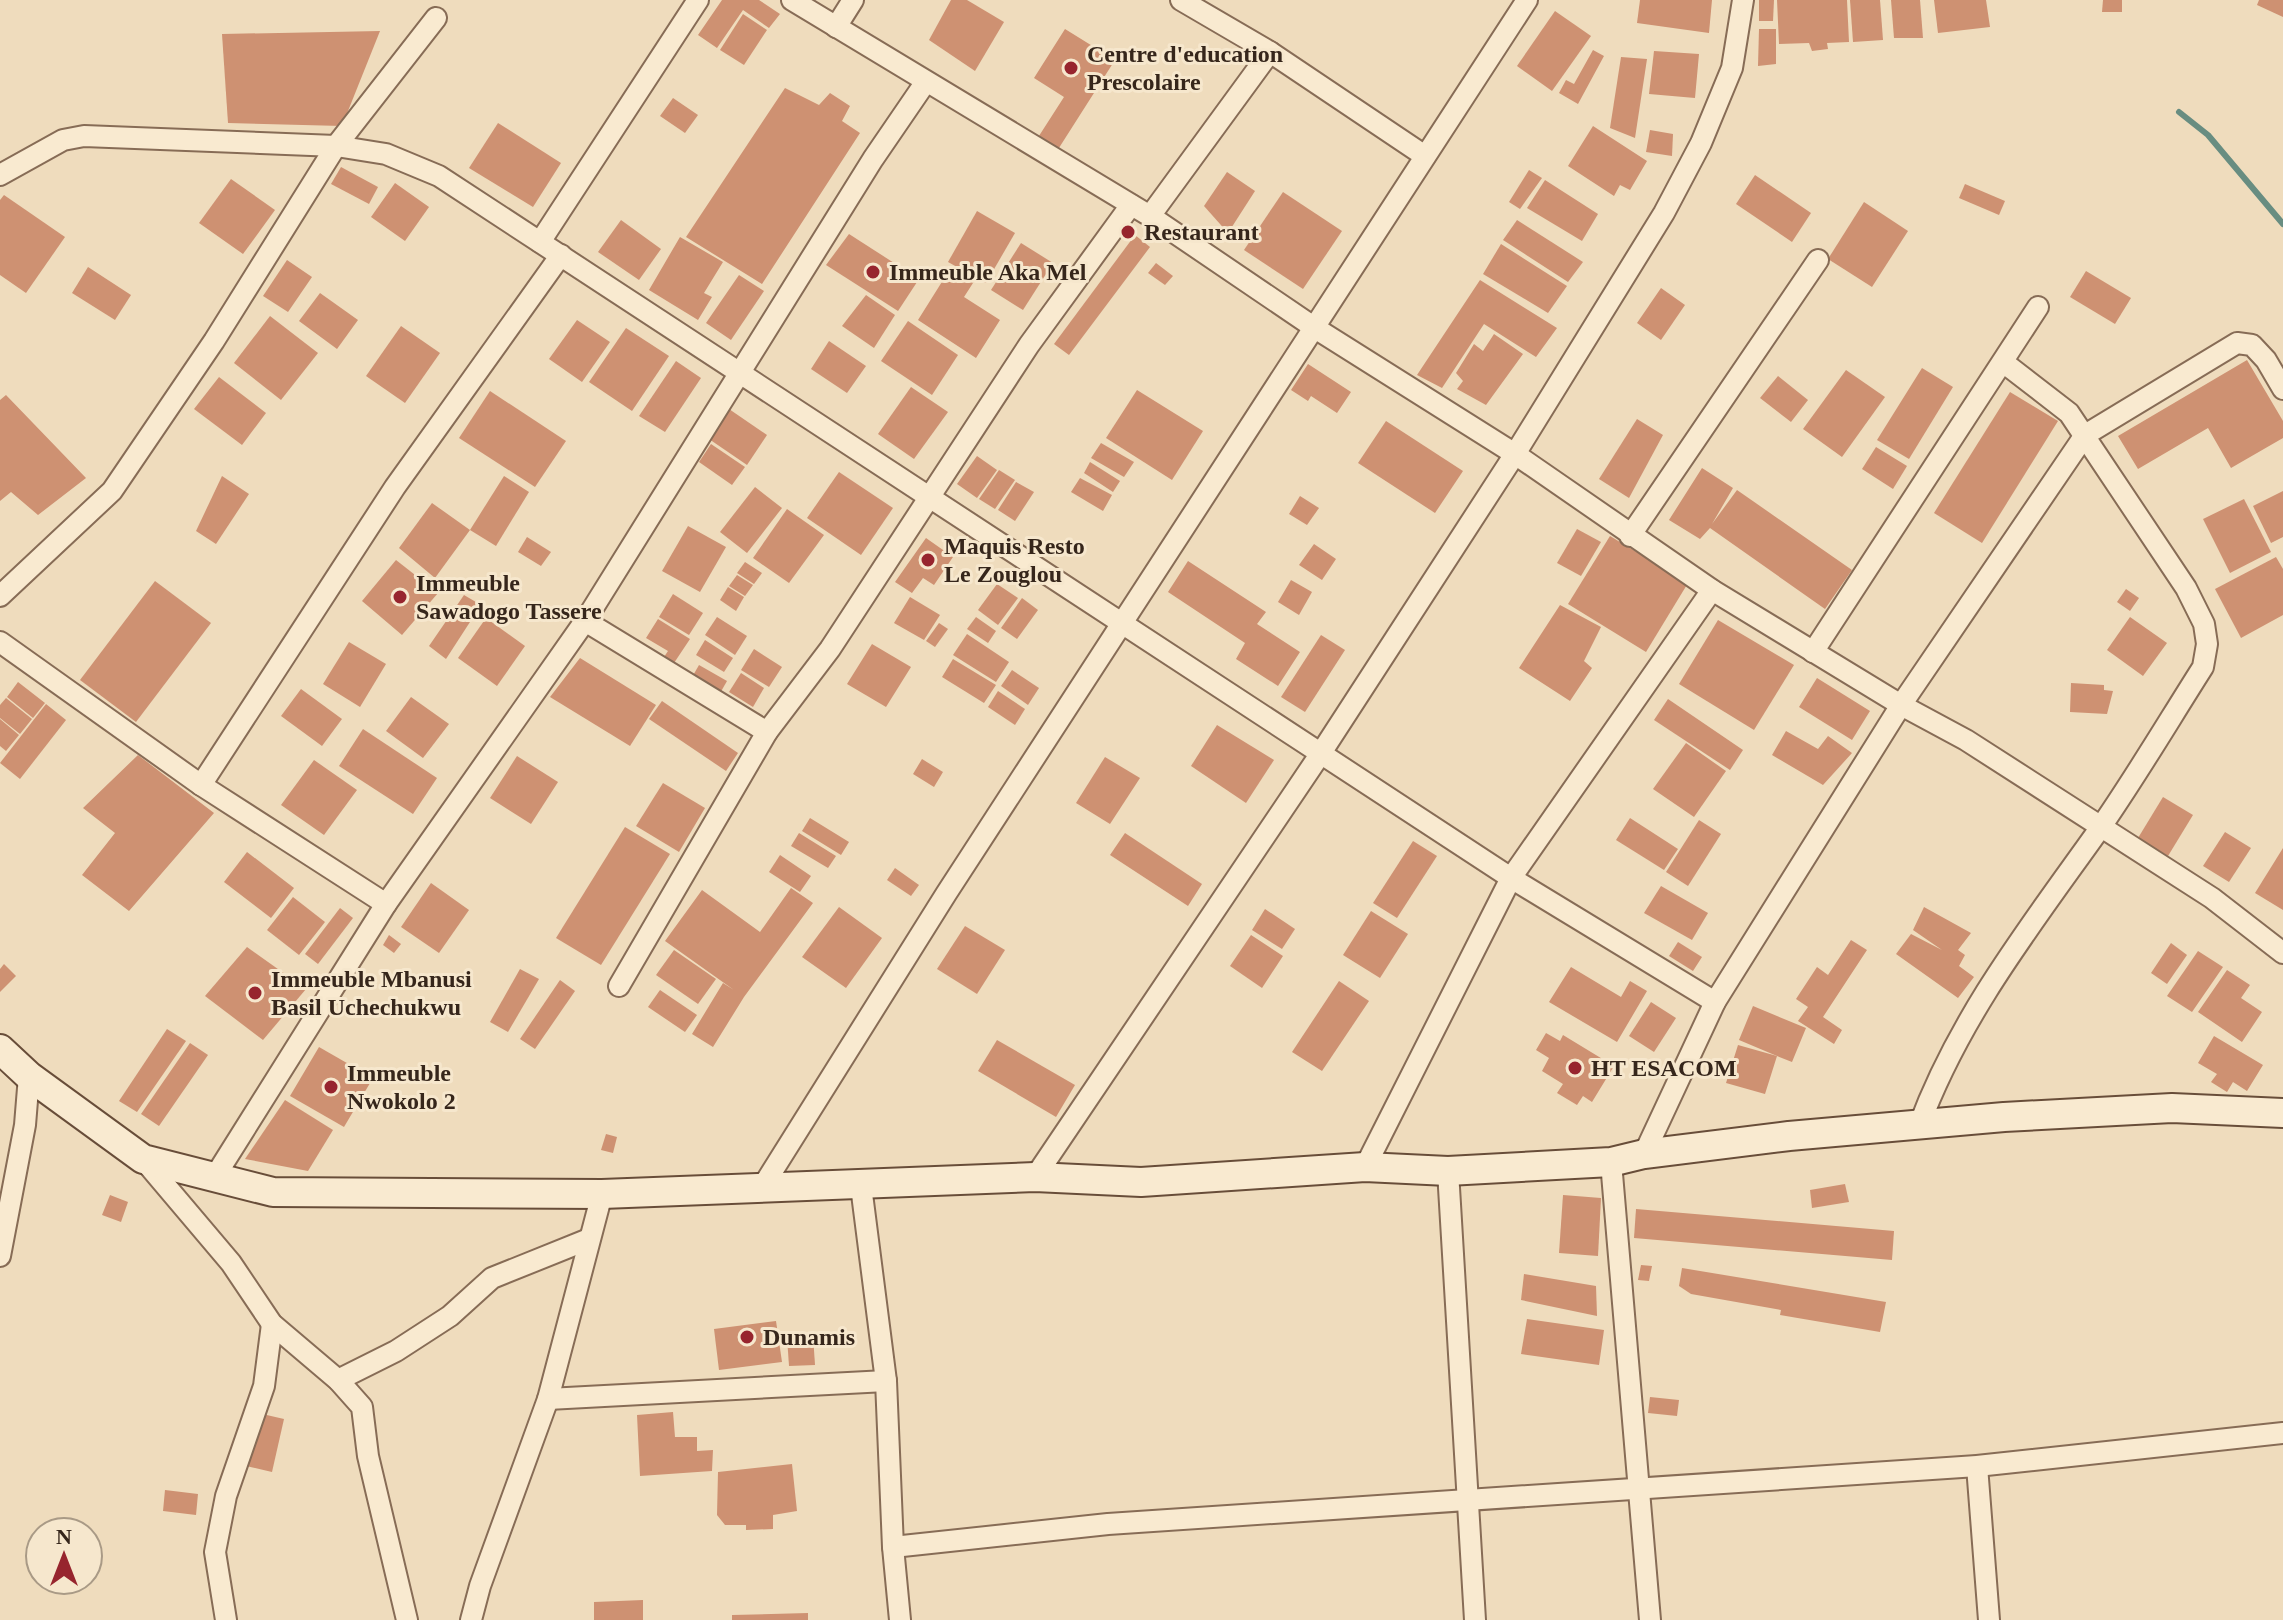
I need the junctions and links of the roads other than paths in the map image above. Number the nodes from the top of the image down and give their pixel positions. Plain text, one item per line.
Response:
1 (698, 0) edge
2 (792, 0) edge
3 (853, 0) edge
4 (1181, 0) edge
5 (1527, 0) edge
6 (1743, 0) edge
7 (436, 18) dead end
8 (836, 27) junction
9 (1270, 52) junction
10 (925, 83) junction
11 (336, 146) junction
12 (1425, 156) junction
13 (0, 175) edge
14 (1131, 205) junction
15 (1150, 216) junction
16 (540, 242) junction
17 (561, 255) junction
18 (1818, 260) dead end
19 (2038, 307) dead end
20 (1315, 328) junction
21 (2003, 362) junction
22 (742, 373) junction
23 (2283, 389) edge
24 (2085, 435) junction
25 (1515, 454) junction
26 (931, 497) junction
27 (1630, 536) junction
28 (1712, 590) junction
29 (0, 595) edge
30 (585, 621) junction
31 (1125, 624) junction
32 (0, 642) edge
33 (1813, 652) junction
34 (1901, 705) junction
35 (767, 732) junction
36 (1321, 753) junction
37 (201, 785) junction
38 (2101, 826) junction
39 (1511, 878) junction
40 (386, 904) junction
41 (2283, 953) edge
42 (619, 986) dead end
43 (1715, 1002) junction
44 (0, 1049) edge
45 (29, 1076) junction
46 (2283, 1113) edge
47 (1919, 1126) junction
48 (1644, 1154) junction
49 (143, 1159) junction
50 (1611, 1162) junction
51 (1365, 1167) junction
52 (1448, 1171) junction
53 (1035, 1177) junction
54 (214, 1178) junction
55 (763, 1186) junction
56 (861, 1186) junction
57 (602, 1194) junction
58 (589, 1239) junction
59 (0, 1256) edge
60 (272, 1324) junction
61 (338, 1380) junction
62 (886, 1381) junction
63 (548, 1399) junction
64 (2283, 1433) edge
65 (1977, 1466) junction
66 (1639, 1488) junction
67 (1466, 1499) junction
68 (893, 1547) junction
69 (226, 1620) edge
70 (407, 1620) edge
71 (471, 1620) edge
72 (900, 1620) edge
73 (1475, 1620) edge
74 (1650, 1620) edge
75 (1989, 1620) edge

1 - 16 street
2 - 8 street
3 - 8 street
4 - 9 street
5 - 12 street
6 - 25 street
7 - 11 street
8 - 10 street
9 - 12 street
9 - 15 street
10 - 14 street
10 - 22 street
11 - 13 street
11 - 16 street
11 - 29 street
12 - 20 street
14 - 15 street
14 - 26 street
15 - 20 street
16 - 17 street
17 - 22 street
17 - 37 street
18 - 27 street
19 - 21 street
20 - 25 street
20 - 31 street
21 - 24 street
21 - 33 street
22 - 26 street
22 - 30 street
23 - 24 street
24 - 34 street
24 - 38 street
25 - 27 street
25 - 36 street
26 - 31 street
26 - 35 street
27 - 28 street
28 - 33 street
28 - 39 street
30 - 35 street
30 - 40 street
31 - 36 street
31 - 55 street
32 - 37 street
33 - 34 street
34 - 38 street
34 - 43 street
35 - 42 street
36 - 39 street
36 - 53 street
37 - 40 street
38 - 41 street
38 - 47 street
39 - 43 street
39 - 51 street
40 - 54 street
43 - 48 street
44 - 45 street
45 - 49 street
45 - 59 street
46 - 47 street
47 - 48 street
48 - 50 street
49 - 54 street
49 - 60 street
50 - 52 street
50 - 66 street
51 - 52 street
51 - 53 street
52 - 67 street
53 - 56 street
54 - 57 street
55 - 56 street
55 - 57 street
56 - 62 street
57 - 58 street
58 - 61 street
58 - 63 street
60 - 61 street
60 - 69 street
61 - 70 street
62 - 63 street
62 - 68 street
63 - 71 street
64 - 65 street
65 - 66 street
65 - 75 street
66 - 67 street
66 - 74 street
67 - 68 street
67 - 73 street
68 - 72 street

